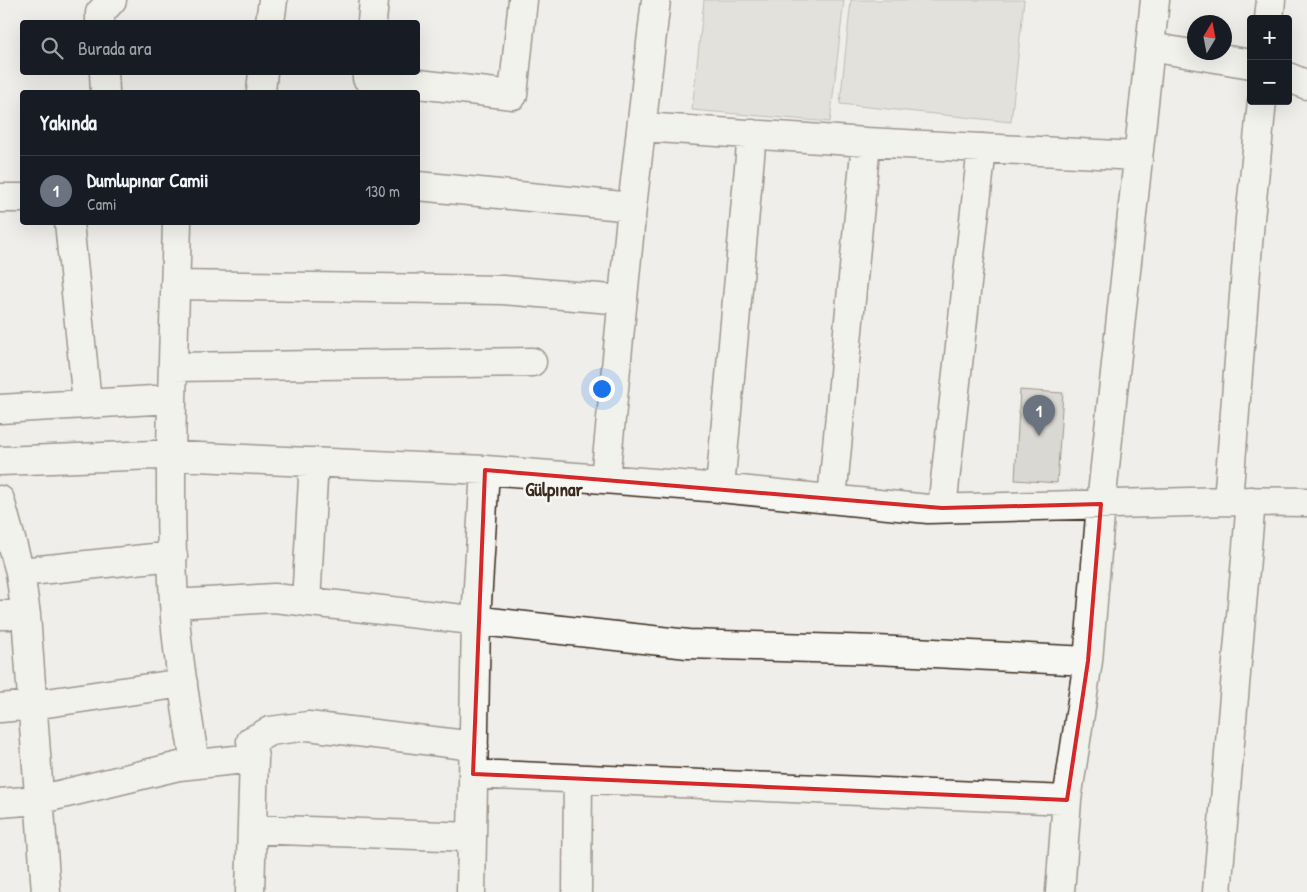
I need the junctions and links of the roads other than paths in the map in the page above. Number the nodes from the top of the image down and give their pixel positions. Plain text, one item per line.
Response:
1 (112, 0) edge
2 (273, 0) edge
3 (374, 0) edge
4 (523, 0) edge
5 (656, 0) edge
6 (1155, 0) edge
7 (1271, 0) edge
8 (1269, 15) edge
9 (100, 20) edge
10 (270, 20) edge
11 (372, 20) edge
12 (1150, 47) junction
13 (1247, 63) edge
14 (104, 75) edge
15 (264, 75) edge
16 (367, 75) edge
17 (1292, 78) edge
18 (1307, 85) edge
19 (105, 90) edge
20 (261, 90) edge
21 (1262, 105) edge
22 (642, 127) junction
23 (752, 134) junction
24 (866, 142) junction
25 (982, 148) junction
26 (1137, 156) junction
27 (420, 186) edge
28 (0, 198) edge
29 (20, 198) edge
30 (632, 208) junction
31 (68, 225) edge
32 (177, 225) edge
33 (175, 285) junction
34 (623, 300) junction
35 (532, 362) dead end
36 (173, 366) junction
37 (171, 399) junction
38 (87, 403) junction
39 (0, 409) edge
40 (171, 455) junction
41 (0, 461) edge
42 (314, 462) junction
43 (485, 470) junction
44 (605, 479) junction
45 (720, 488) junction
46 (832, 499) junction
47 (0, 500) edge
48 (1240, 501) junction
49 (1307, 502) edge
50 (1101, 504) junction
51 (942, 508) junction
52 (173, 556) junction
53 (20, 572) junction
54 (306, 602) junction
55 (174, 604) junction
56 (13, 615) edge
57 (476, 620) junction
58 (1088, 661) junction
59 (182, 683) junction
60 (34, 705) junction
61 (0, 708) edge
62 (474, 746) junction
63 (254, 758) junction
64 (195, 764) junction
65 (473, 774) junction
66 (578, 779) junction
67 (38, 800) junction
68 (1067, 800) junction
69 (0, 802) edge
70 (252, 829) junction
71 (472, 837) junction
72 (44, 892) edge
73 (250, 892) edge
74 (471, 892) edge
75 (577, 892) edge
76 (1060, 892) edge
77 (1217, 892) edge

1 - 9 street
2 - 10 street
3 - 11 street
4 - 16 street
5 - 22 street
6 - 12 street
7 - 8 street
12 - 13 street
12 - 26 street
14 - 19 street
15 - 20 street
17 - 18 street
21 - 48 street
22 - 23 street
22 - 30 street
23 - 24 street
23 - 45 street
24 - 25 street
24 - 46 street
25 - 26 street
25 - 51 street
26 - 50 street
27 - 30 street
28 - 29 street
30 - 34 street
31 - 38 street
32 - 33 street
33 - 34 street
33 - 36 street
34 - 44 street
35 - 36 street
36 - 37 street
37 - 38 street
37 - 40 street
38 - 39 street
40 - 41 street
40 - 42 street
40 - 52 street
42 - 43 street
42 - 54 street
43 - 44 street
43 - 57 street
44 - 45 street
45 - 46 street
46 - 51 street
47 - 53 street
48 - 49 street
48 - 50 street
48 - 77 street
50 - 51 street
50 - 58 street
52 - 53 street
52 - 55 street
53 - 56 street
54 - 55 street
54 - 57 street
55 - 59 street
56 - 60 street
57 - 58 street
57 - 62 street
58 - 68 street
59 - 60 street
59 - 64 street
60 - 61 street
60 - 67 street
62 - 63 street
62 - 65 street
63 - 64 street
63 - 70 street
64 - 67 street
65 - 66 street
65 - 71 street
66 - 68 street
66 - 75 street
67 - 69 street
67 - 72 street
68 - 76 street
70 - 71 street
70 - 73 street
71 - 74 street

